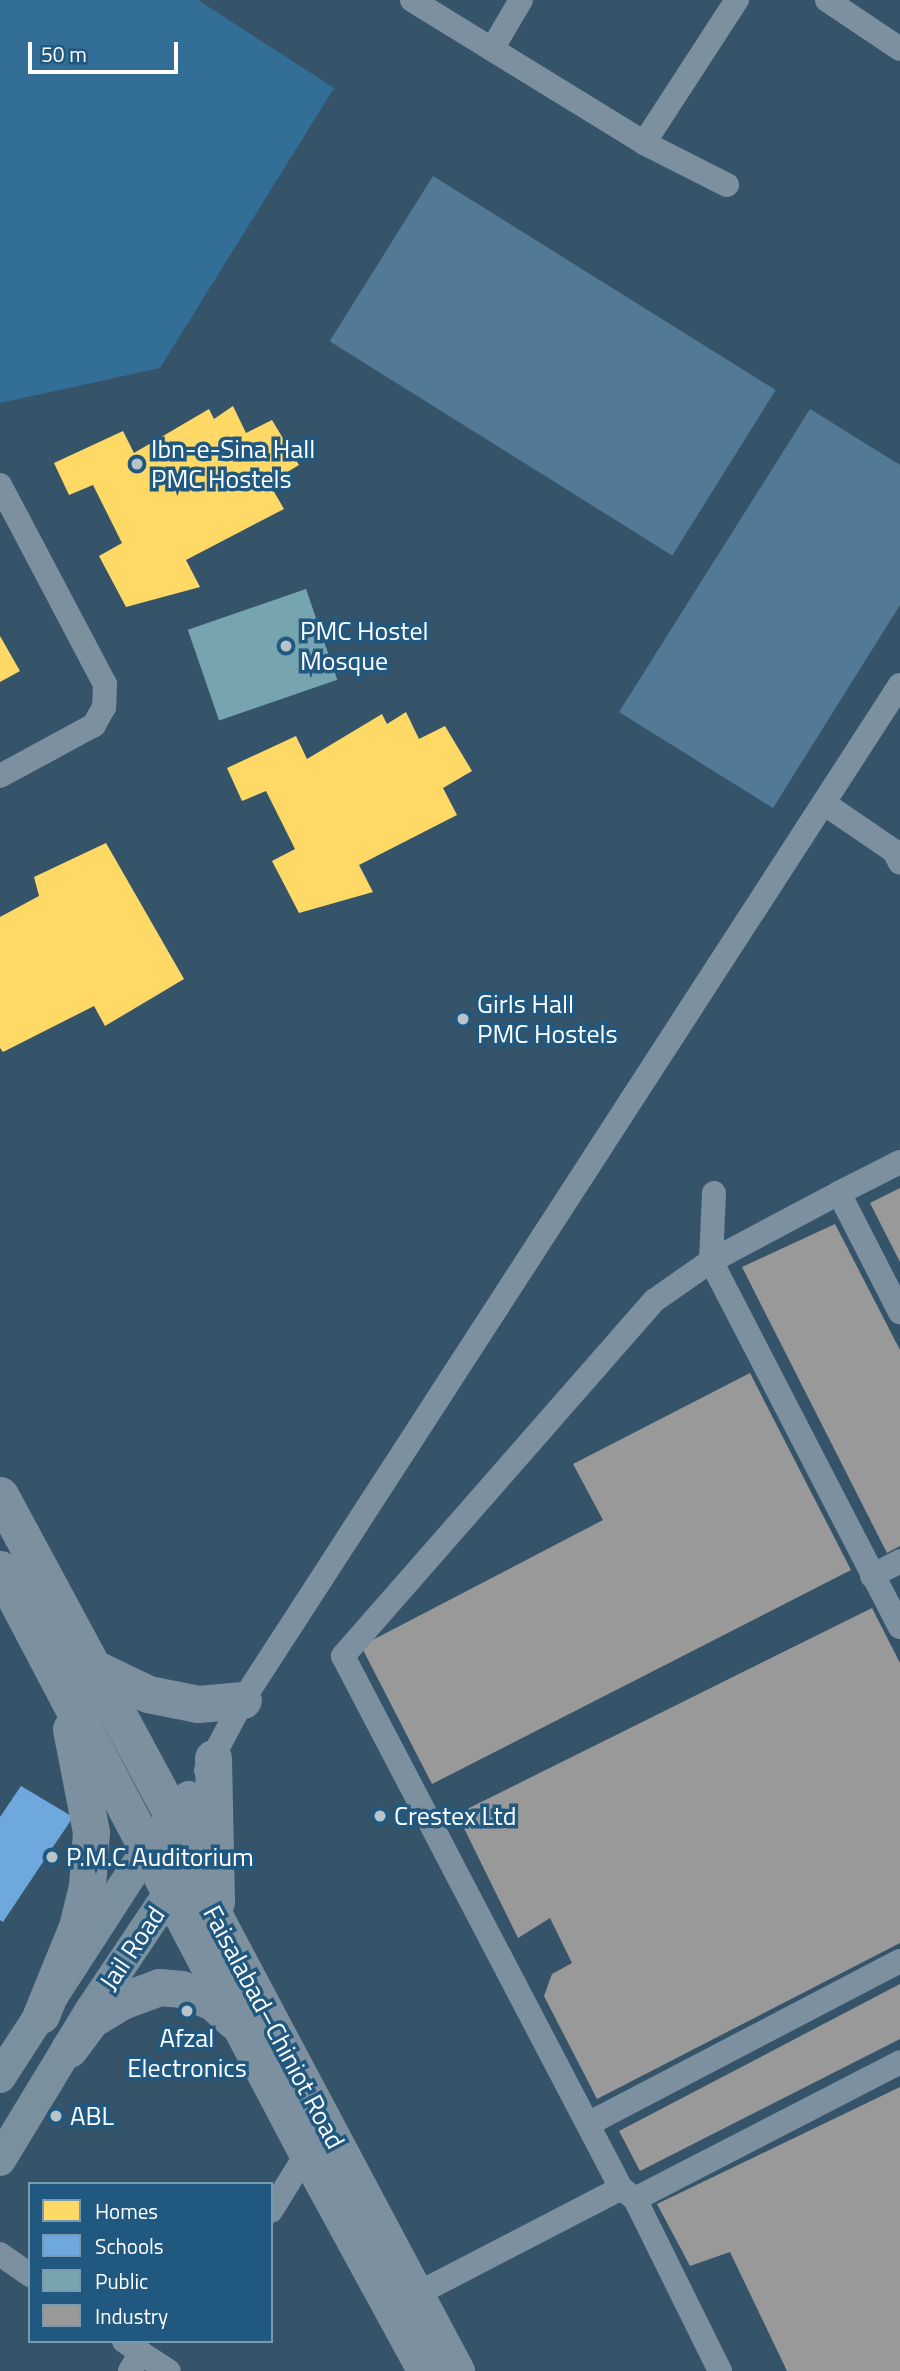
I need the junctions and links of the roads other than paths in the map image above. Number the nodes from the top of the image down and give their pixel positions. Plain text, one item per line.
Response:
1 (412, 0) edge
2 (520, 0) edge
3 (737, 0) edge
4 (827, 0) edge
5 (900, 48) edge
6 (492, 49) junction
7 (645, 143) junction
8 (727, 185) dead end
9 (0, 485) edge
10 (900, 685) edge
11 (0, 776) edge
12 (825, 804) junction
13 (900, 863) edge
14 (900, 1162) edge
15 (714, 1193) dead end
16 (839, 1194) junction
17 (711, 1261) junction
18 (900, 1312) edge
19 (0, 1495) edge
20 (900, 1561) edge
21 (0, 1569) edge
22 (872, 1576) junction
23 (900, 1627) edge
24 (94, 1668) junction
25 (63, 1688) junction
26 (243, 1700) junction
27 (213, 1758) junction
28 (172, 1825) junction
29 (170, 1892) junction
30 (217, 1921) junction
31 (900, 1961) edge
32 (41, 2015) junction
33 (69, 2049) junction
34 (255, 2054) junction
35 (900, 2062) edge
36 (0, 2077) edge
37 (588, 2124) junction
38 (307, 2153) junction
39 (0, 2160) edge
40 (628, 2193) junction
41 (273, 2208) edge
42 (0, 2254) edge
43 (28, 2274) edge
44 (415, 2295) junction
45 (132, 2355) edge
46 (414, 2363) edge
47 (169, 2371) edge
48 (456, 2371) edge
49 (720, 2371) edge

1 - 6 street
2 - 6 street
3 - 7 street
4 - 5 street
6 - 7 street
7 - 8 street
9 - 11 street
10 - 12 street
12 - 13 street
12 - 26 street
14 - 16 street
15 - 17 street
16 - 17 street
16 - 18 street
17 - 22 street
17 - 37 street
19 - 24 highway, Faisalabad–Chiniot Road
20 - 22 street
21 - 25 highway, Faisalabad–Chiniot Road
22 - 23 street
24 - 26 highway
24 - 28 highway, Faisalabad–Chiniot Road
25 - 28 highway, Faisalabad–Chiniot Road
25 - 32 highway
26 - 27 street
27 - 28 street
27 - 30 highway
28 - 29 highway, Faisalabad–Chiniot Road
28 - 30 highway, Faisalabad–Chiniot Road
28 - 32 main road, Jail Road
29 - 33 main road, Jail Road
29 - 34 highway, Faisalabad–Chiniot Road
30 - 44 highway, Faisalabad–Chiniot Road
31 - 37 street
32 - 36 main road, Jail Road
33 - 34 highway
33 - 39 main road, Jail Road
34 - 38 highway, Faisalabad–Chiniot Road
35 - 40 street
37 - 40 street
38 - 41 street
38 - 46 highway, Faisalabad–Chiniot Road
40 - 44 street
40 - 49 street
42 - 43 street
44 - 48 highway, Faisalabad–Chiniot Road
45 - 47 street

